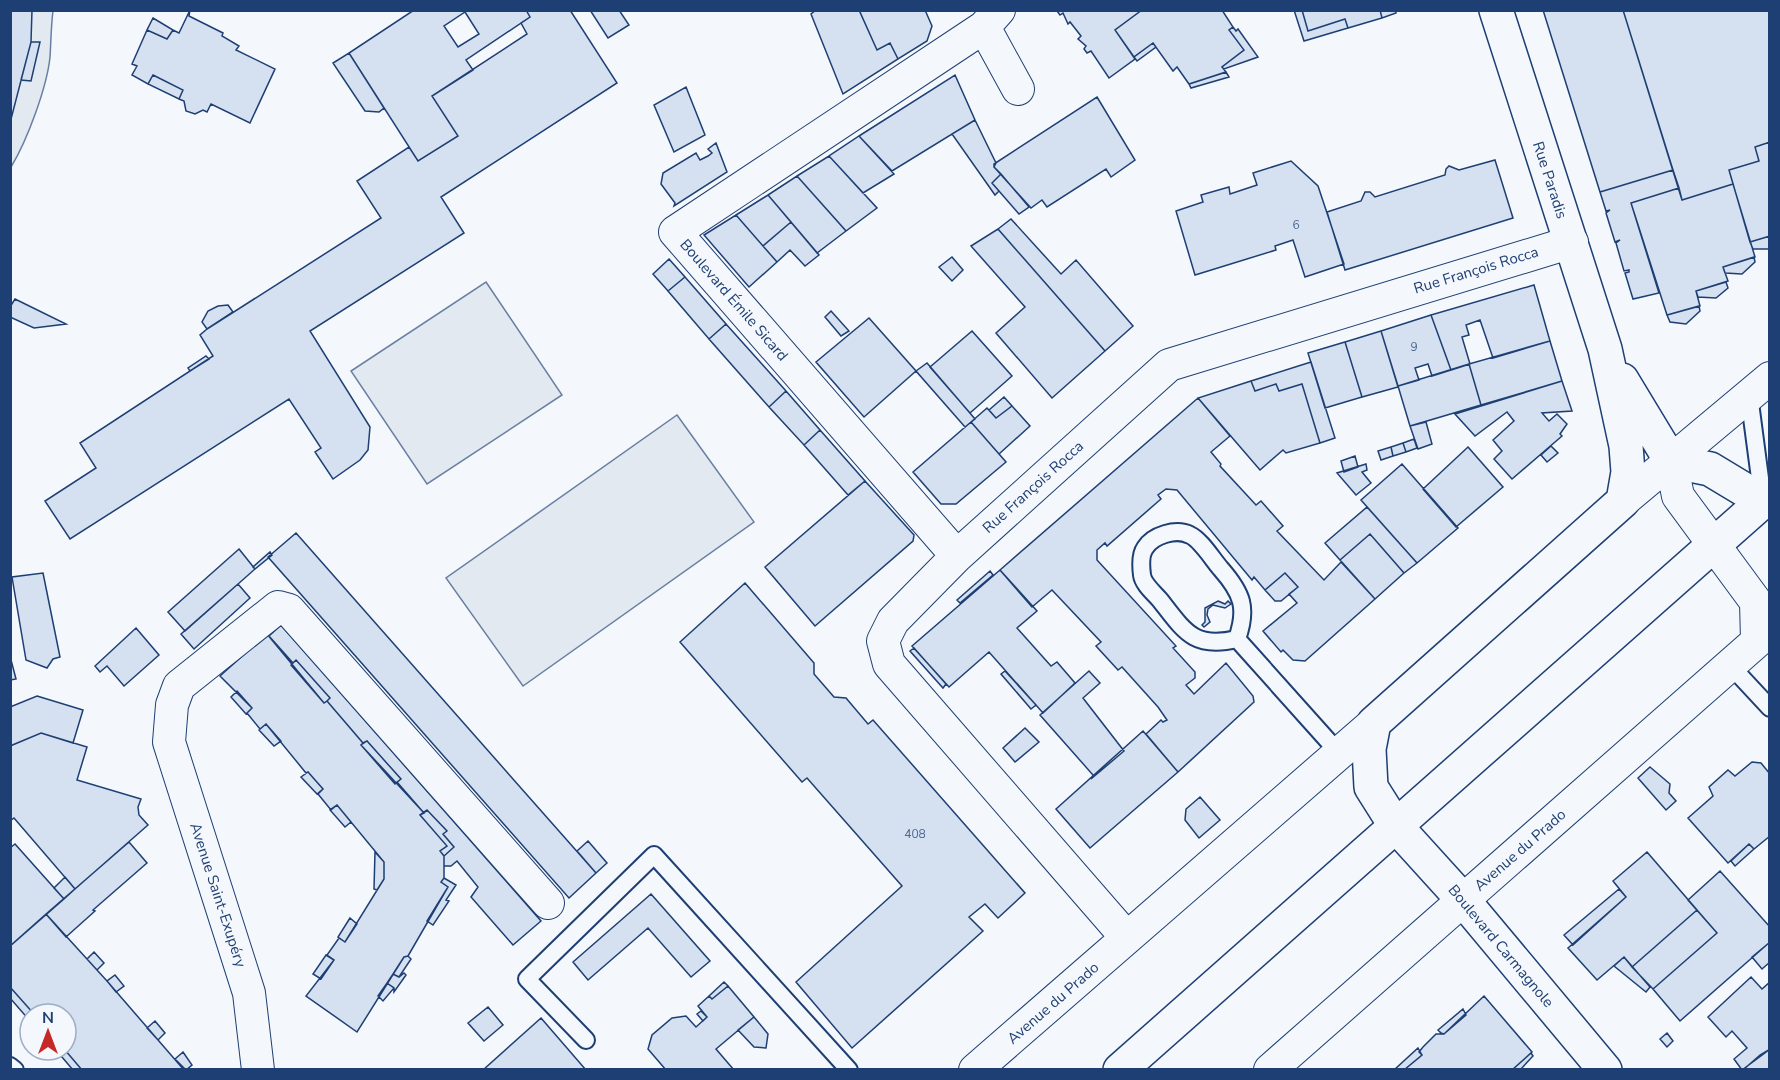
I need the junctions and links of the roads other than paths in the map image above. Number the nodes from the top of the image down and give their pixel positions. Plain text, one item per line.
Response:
1 (1496, 10) edge
2 (991, 19) edge
3 (1018, 89) dead end
4 (1572, 242) junction
5 (1605, 349) junction
6 (1759, 386) edge
7 (1671, 461) junction
8 (1766, 498) edge
9 (1623, 501) junction
10 (1714, 545) junction
11 (957, 556) junction
12 (1763, 635) edge
13 (1238, 639) junction
14 (1730, 664) junction
15 (1770, 708) edge
16 (1374, 723) junction
17 (1339, 753) junction
18 (1395, 825) junction
19 (1463, 900) junction
20 (548, 903) dead end
21 (1127, 938) junction
22 (586, 1040) dead end
23 (10, 1066) edge
24 (1277, 1067) edge
25 (15, 1070) edge
26 (258, 1070) edge
27 (849, 1070) edge
28 (975, 1070) edge
29 (1120, 1070) edge
30 (1605, 1070) edge

1 - 4 street, Rue Paradis
2 - 3 street
2 - 11 street, Boulevard Émile Sicard
4 - 5 street, Rue Paradis
4 - 11 street, Rue François Rocca
5 - 7 street, Rue Paradis
5 - 9 street, Rue Paradis
6 - 7 street, Avenue du Prado
6 - 8 lane
7 - 8 street
7 - 9 street, Avenue du Prado
7 - 10 street
8 - 10 street
9 - 16 street, Avenue du Prado
10 - 12 street
10 - 18 street
11 - 21 street, Rue François Rocca
12 - 14 street, Avenue du Prado
13 - 13 lane
13 - 17 lane
14 - 15 lane
14 - 19 street, Avenue du Prado
16 - 17 street, Avenue du Prado
16 - 18 street
17 - 21 street, Avenue du Prado
18 - 19 street, Boulevard Carmagnole
18 - 29 street
19 - 24 street, Avenue du Prado
19 - 30 street, Boulevard Carmagnole
20 - 26 street, Avenue Saint-Exupéry
21 - 28 street, Avenue du Prado
22 - 27 lane
23 - 25 lane

